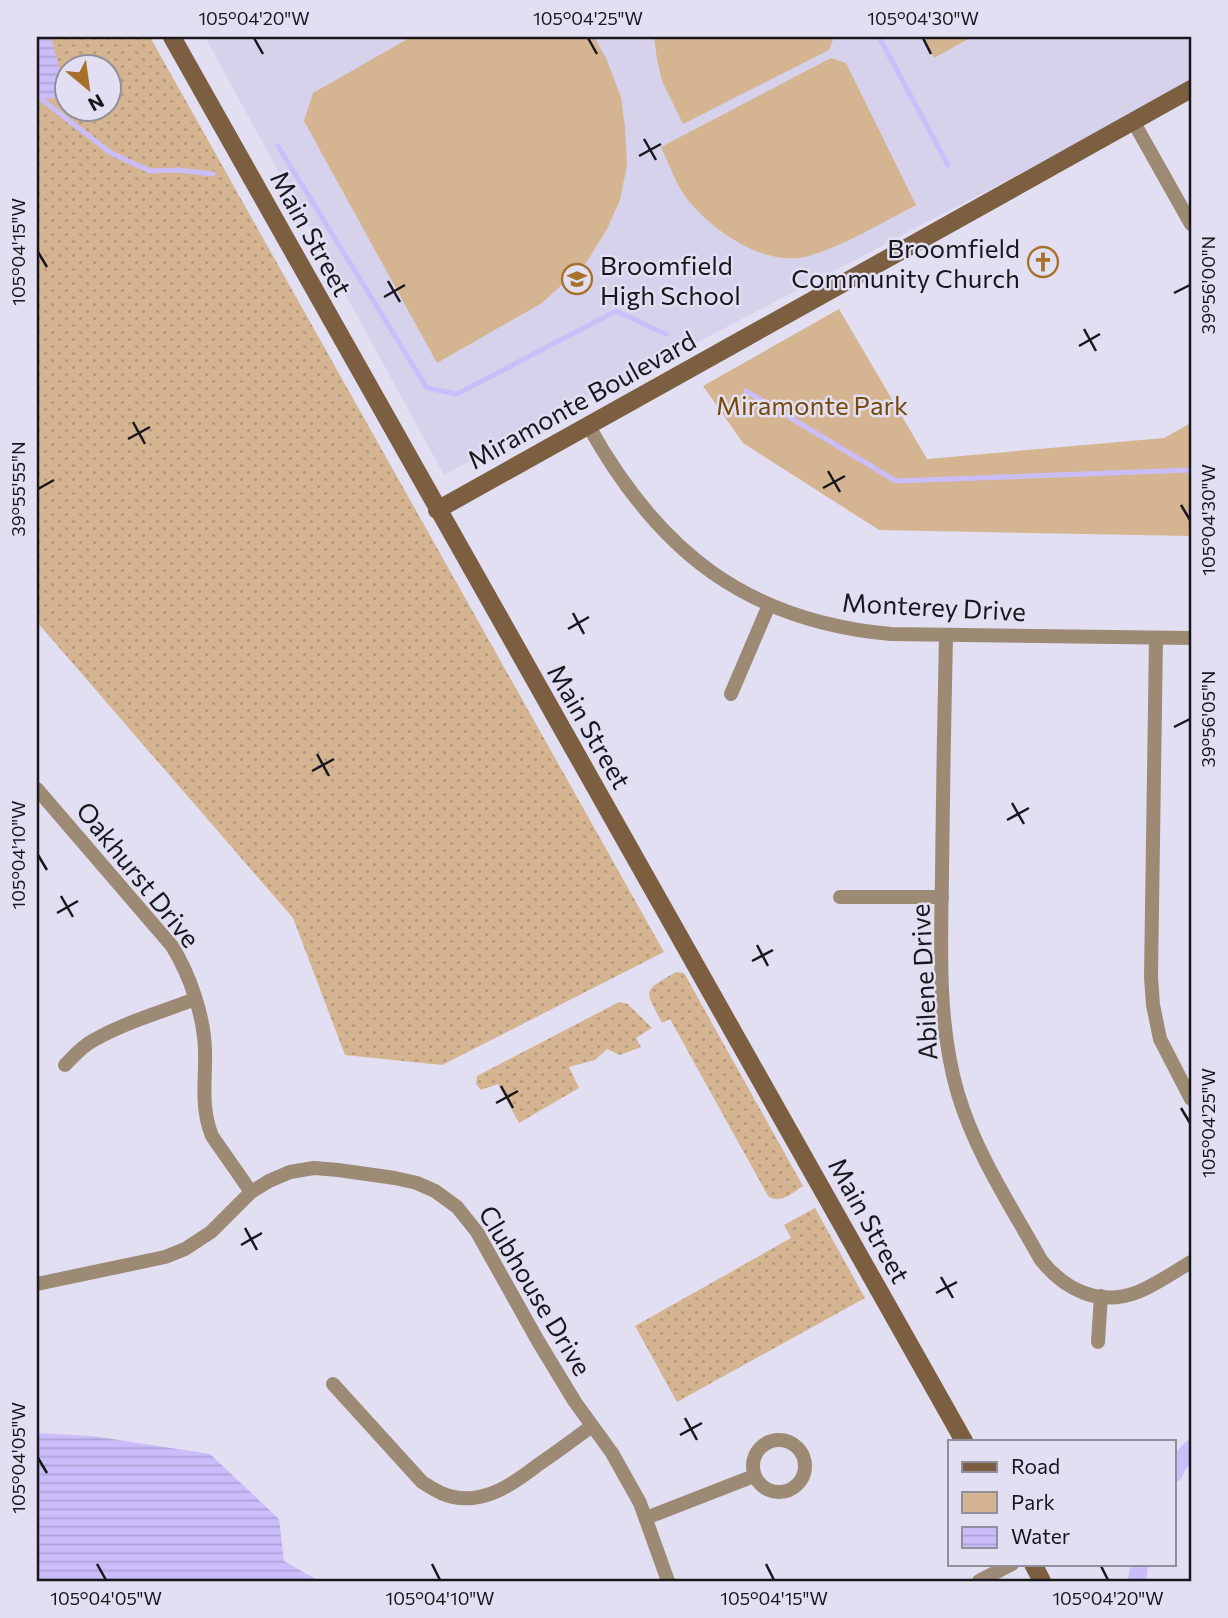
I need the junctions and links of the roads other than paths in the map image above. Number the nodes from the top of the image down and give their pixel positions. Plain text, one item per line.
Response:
1 (172, 37) edge
2 (1191, 89) edge
3 (1133, 121) junction
4 (1191, 224) edge
5 (588, 425) junction
6 (437, 510) junction
7 (769, 605) junction
8 (946, 635) junction
9 (1156, 638) junction
10 (1191, 638) edge
11 (731, 694) dead end
12 (37, 789) edge
13 (840, 897) dead end
14 (942, 897) junction
15 (195, 999) junction
16 (65, 1065) dead end
17 (1191, 1099) edge
18 (251, 1192) junction
19 (1191, 1262) edge
20 (37, 1284) edge
21 (1101, 1296) junction
22 (1098, 1342) dead end
23 (333, 1384) dead end
24 (592, 1426) junction
25 (963, 1440) edge
26 (754, 1476) dead end
27 (646, 1518) junction
28 (1008, 1566) edge
29 (668, 1581) edge
30 (979, 1581) edge

1 - 6 main road, Main Street
2 - 3 main road, Miramonte Boulevard
3 - 4 street
3 - 5 main road, Miramonte Boulevard
5 - 6 main road, Miramonte Boulevard
5 - 7 street, Monterey Drive
6 - 25 main road, Main Street
7 - 8 street, Monterey Drive
7 - 11 street
8 - 9 street, Monterey Drive
8 - 14 street, Abilene Drive
9 - 10 street, Monterey Drive
9 - 17 street
12 - 15 street, Oakhurst Drive
13 - 14 street
14 - 21 street, Abilene Drive
15 - 16 street
15 - 18 street, Oakhurst Drive
18 - 20 street, Clubhouse Drive
18 - 24 street, Clubhouse Drive
19 - 21 street, Abilene Drive
21 - 22 street
23 - 24 street
24 - 27 street, Clubhouse Drive
26 - 27 street
27 - 29 street, Clubhouse Drive
28 - 30 street

